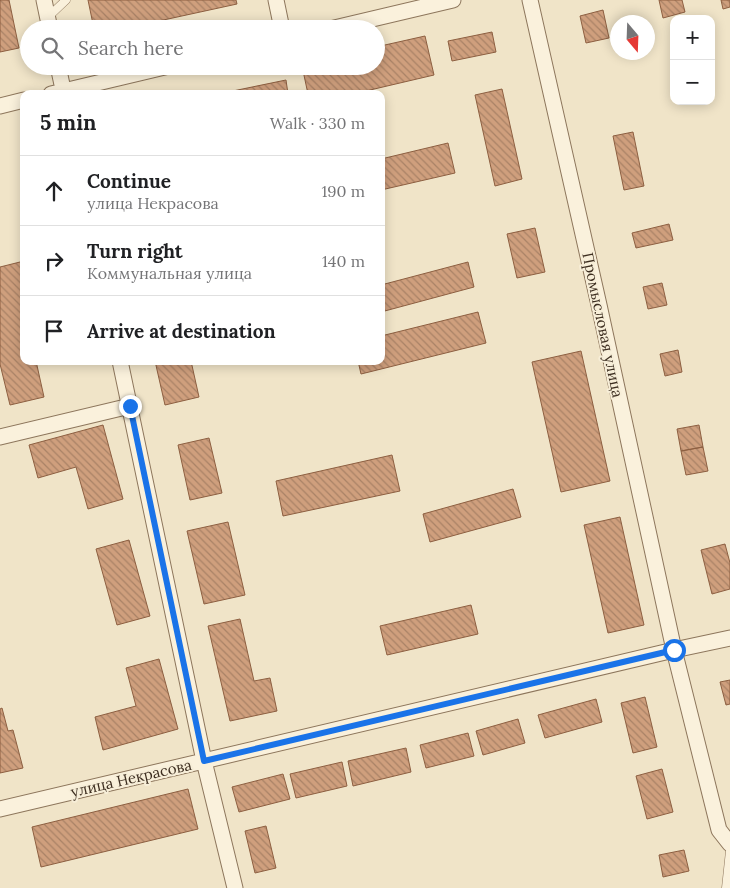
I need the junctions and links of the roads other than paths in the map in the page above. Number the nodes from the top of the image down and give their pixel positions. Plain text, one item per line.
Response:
1 (44, 0) edge
2 (66, 0) edge
3 (276, 0) edge
4 (453, 0) edge
5 (530, 0) edge
6 (48, 20) edge
7 (51, 20) edge
8 (280, 20) edge
9 (368, 20) edge
10 (59, 75) edge
11 (133, 75) edge
12 (60, 90) edge
13 (72, 90) edge
14 (20, 101) edge
15 (0, 106) edge
16 (121, 365) edge
17 (130, 406) junction
18 (0, 437) edge
19 (730, 638) edge
20 (674, 650) junction
21 (204, 761) junction
22 (0, 809) edge
23 (730, 844) edge
24 (730, 851) edge
25 (235, 888) edge
26 (726, 888) edge

1 - 6 street
2 - 7 lane
3 - 8 street
4 - 9 street
5 - 20 street, Промысловая улица
10 - 12 street
11 - 13 street
14 - 15 street
16 - 17 street
17 - 18 street
17 - 21 street
19 - 20 street, улица Некрасова
20 - 21 street, улица Некрасова
20 - 23 street, Промысловая улица
21 - 22 street, улица Некрасова
21 - 25 street
24 - 26 lane

